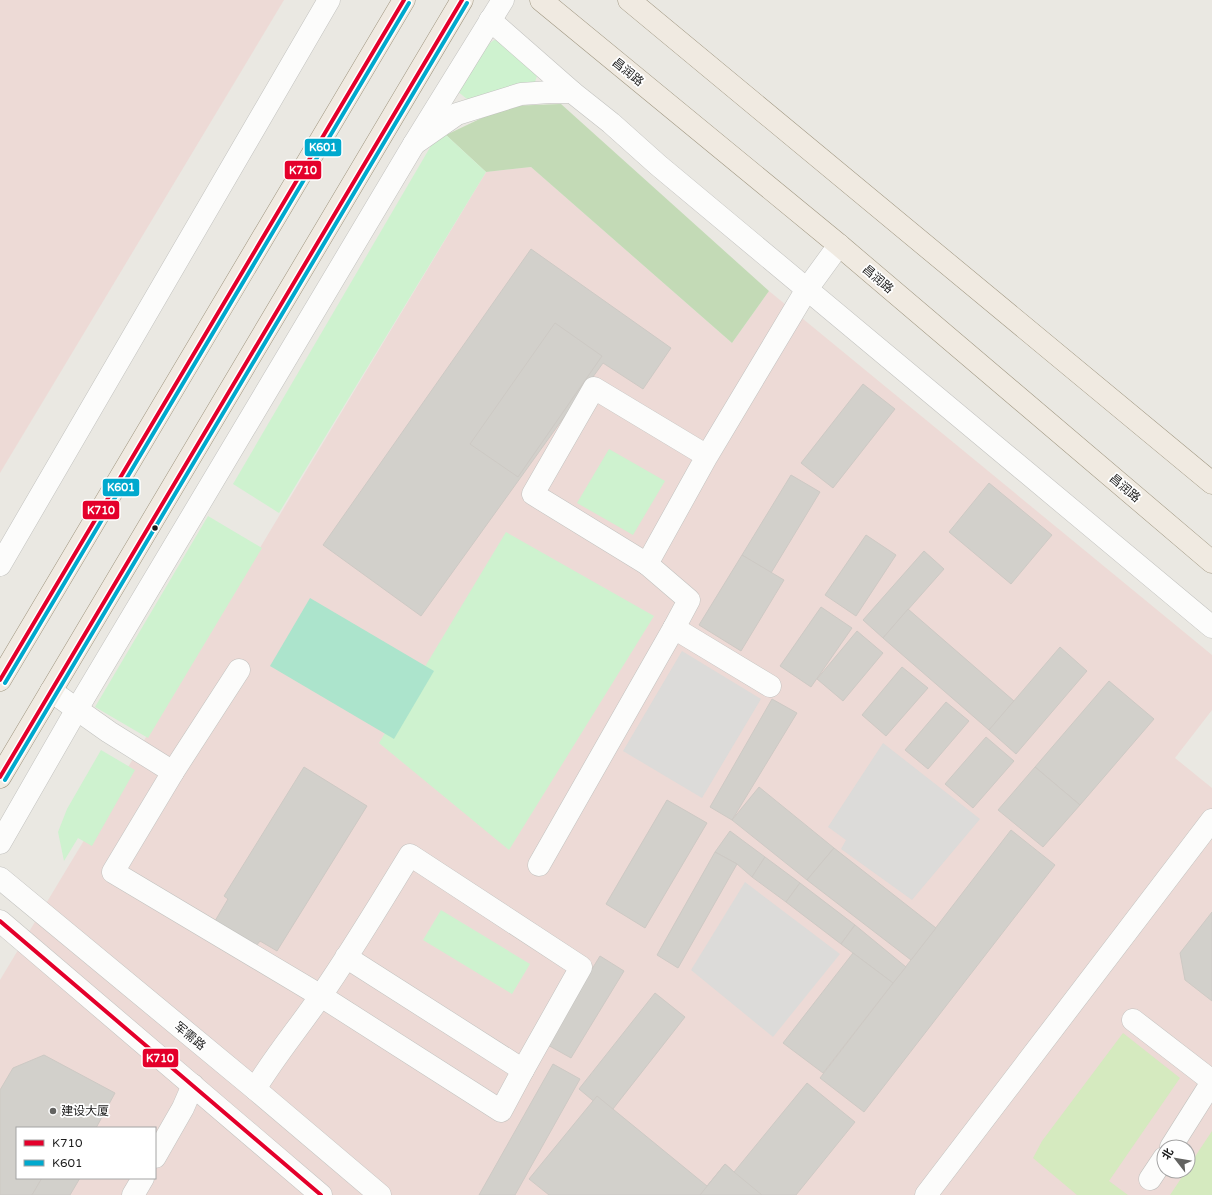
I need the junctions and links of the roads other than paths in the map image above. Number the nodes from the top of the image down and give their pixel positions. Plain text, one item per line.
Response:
1 (328, 0) edge
2 (404, 0) edge
3 (462, 0) edge
4 (503, 0) edge
5 (541, 0) edge
6 (629, 0) edge
7 (490, 20) junction
8 (572, 92) junction
9 (414, 144) junction
10 (839, 245) junction
11 (807, 289) junction
12 (707, 456) junction
13 (1212, 483) edge
14 (1212, 562) edge
15 (647, 564) junction
16 (0, 565) edge
17 (1212, 626) edge
18 (674, 628) junction
19 (239, 670) dead end
20 (0, 680) edge
21 (770, 686) dead end
22 (51, 691) junction
23 (77, 708) junction
24 (173, 772) junction
25 (0, 777) edge
26 (1212, 820) edge
27 (0, 843) edge
28 (539, 865) dead end
29 (0, 878) edge
30 (0, 921) edge
31 (346, 957) junction
32 (321, 996) junction
33 (1133, 1020) dead end
34 (523, 1070) junction
35 (1212, 1082) edge
36 (193, 1085) junction
37 (255, 1089) junction
38 (1176, 1139) edge
39 (156, 1155) edge
40 (1156, 1170) edge
41 (142, 1179) edge
42 (1150, 1179) dead end
43 (133, 1195) edge
44 (321, 1195) edge
45 (380, 1195) edge
46 (926, 1195) edge

1 - 16 street
2 - 20 main road
3 - 22 main road
4 - 7 street
5 - 10 main road, 昌润路
6 - 13 main road
7 - 8 street
7 - 9 street
8 - 9 street
8 - 11 street
9 - 23 street
10 - 11 street
10 - 14 main road, 昌润路
11 - 12 street
11 - 17 street
12 - 15 street
12 - 15 street
15 - 18 street
18 - 21 street
18 - 28 street
19 - 24 street
22 - 23 street
22 - 25 main road
23 - 24 street
23 - 27 street
24 - 32 street
26 - 46 street
29 - 37 street, 军需路
30 - 36 street
31 - 32 street
31 - 34 street
31 - 34 street
32 - 34 street
32 - 37 street
33 - 35 street
35 - 38 street
36 - 39 street
36 - 44 street
37 - 45 street, 军需路
40 - 42 street
41 - 43 street

